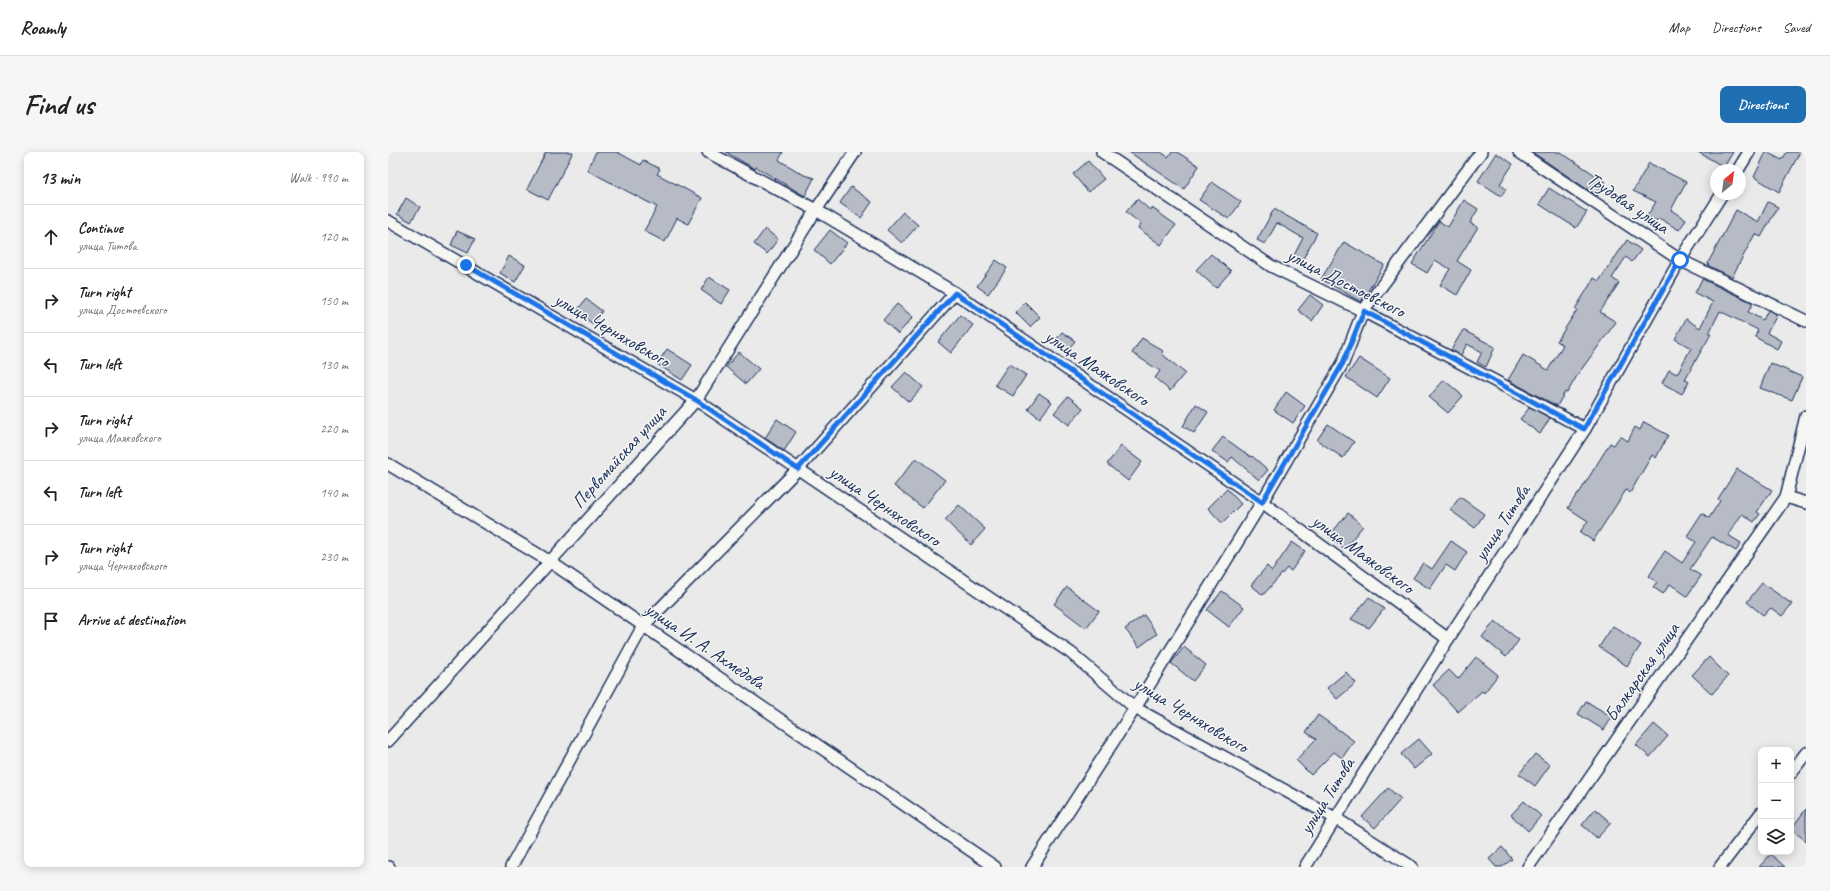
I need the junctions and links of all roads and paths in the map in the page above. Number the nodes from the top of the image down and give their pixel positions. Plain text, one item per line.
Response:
1 (708, 152) edge
2 (855, 152) edge
3 (1102, 152) edge
4 (1481, 152) edge
5 (1519, 152) edge
6 (1749, 152) edge
7 (1742, 164) edge
8 (1718, 200) edge
9 (816, 210) junction
10 (388, 221) edge
11 (1680, 260) junction
12 (955, 293) junction
13 (1364, 311) junction
14 (1806, 321) edge
15 (696, 400) junction
16 (1806, 416) edge
17 (1584, 429) junction
18 (388, 464) edge
19 (798, 469) junction
20 (1786, 497) junction
21 (1262, 502) junction
22 (1806, 503) edge
23 (549, 561) junction
24 (643, 626) junction
25 (1448, 639) junction
26 (1135, 708) junction
27 (388, 740) edge
28 (1806, 753) edge
29 (1794, 769) edge
30 (1758, 817) edge
31 (1334, 818) junction
32 (511, 867) edge
33 (995, 867) edge
34 (1032, 867) edge
35 (1305, 867) edge
36 (1412, 867) edge
37 (1528, 867) edge
38 (1720, 867) edge

1 - 9 street, улица Маяковского
2 - 9 street, Первомайская улица
3 - 13 street, улица Достоевского
4 - 13 street
5 - 11 street, Трудовая улица
6 - 7 street
8 - 11 street, улица Титова
9 - 12 street, улица Маяковского
9 - 15 street, Первомайская улица
10 - 15 street, улица Черняховского
11 - 14 street, Трудовая улица
11 - 17 street, улица Титова
12 - 19 street
12 - 21 street, улица Маяковского
13 - 17 street, улица Достоевского
13 - 21 street
15 - 19 street, улица Черняховского
15 - 23 street, Первомайская улица
16 - 20 street
17 - 25 street, улица Титова
18 - 23 street, улица И. А. Ахмедова
19 - 24 street
19 - 26 street, улица Черняховского
20 - 22 street
20 - 37 street, Балкарская улица
21 - 25 street, улица Маяковского
21 - 26 street
23 - 24 street, улица И. А. Ахмедова
23 - 27 street, Первомайская улица
24 - 32 street
24 - 33 street, улица И. А. Ахмедова
25 - 31 street, улица Титова
26 - 31 street, улица Черняховского
26 - 34 street
28 - 29 street
30 - 38 street
31 - 35 street, улица Титова
31 - 36 street, улица Черняховского

